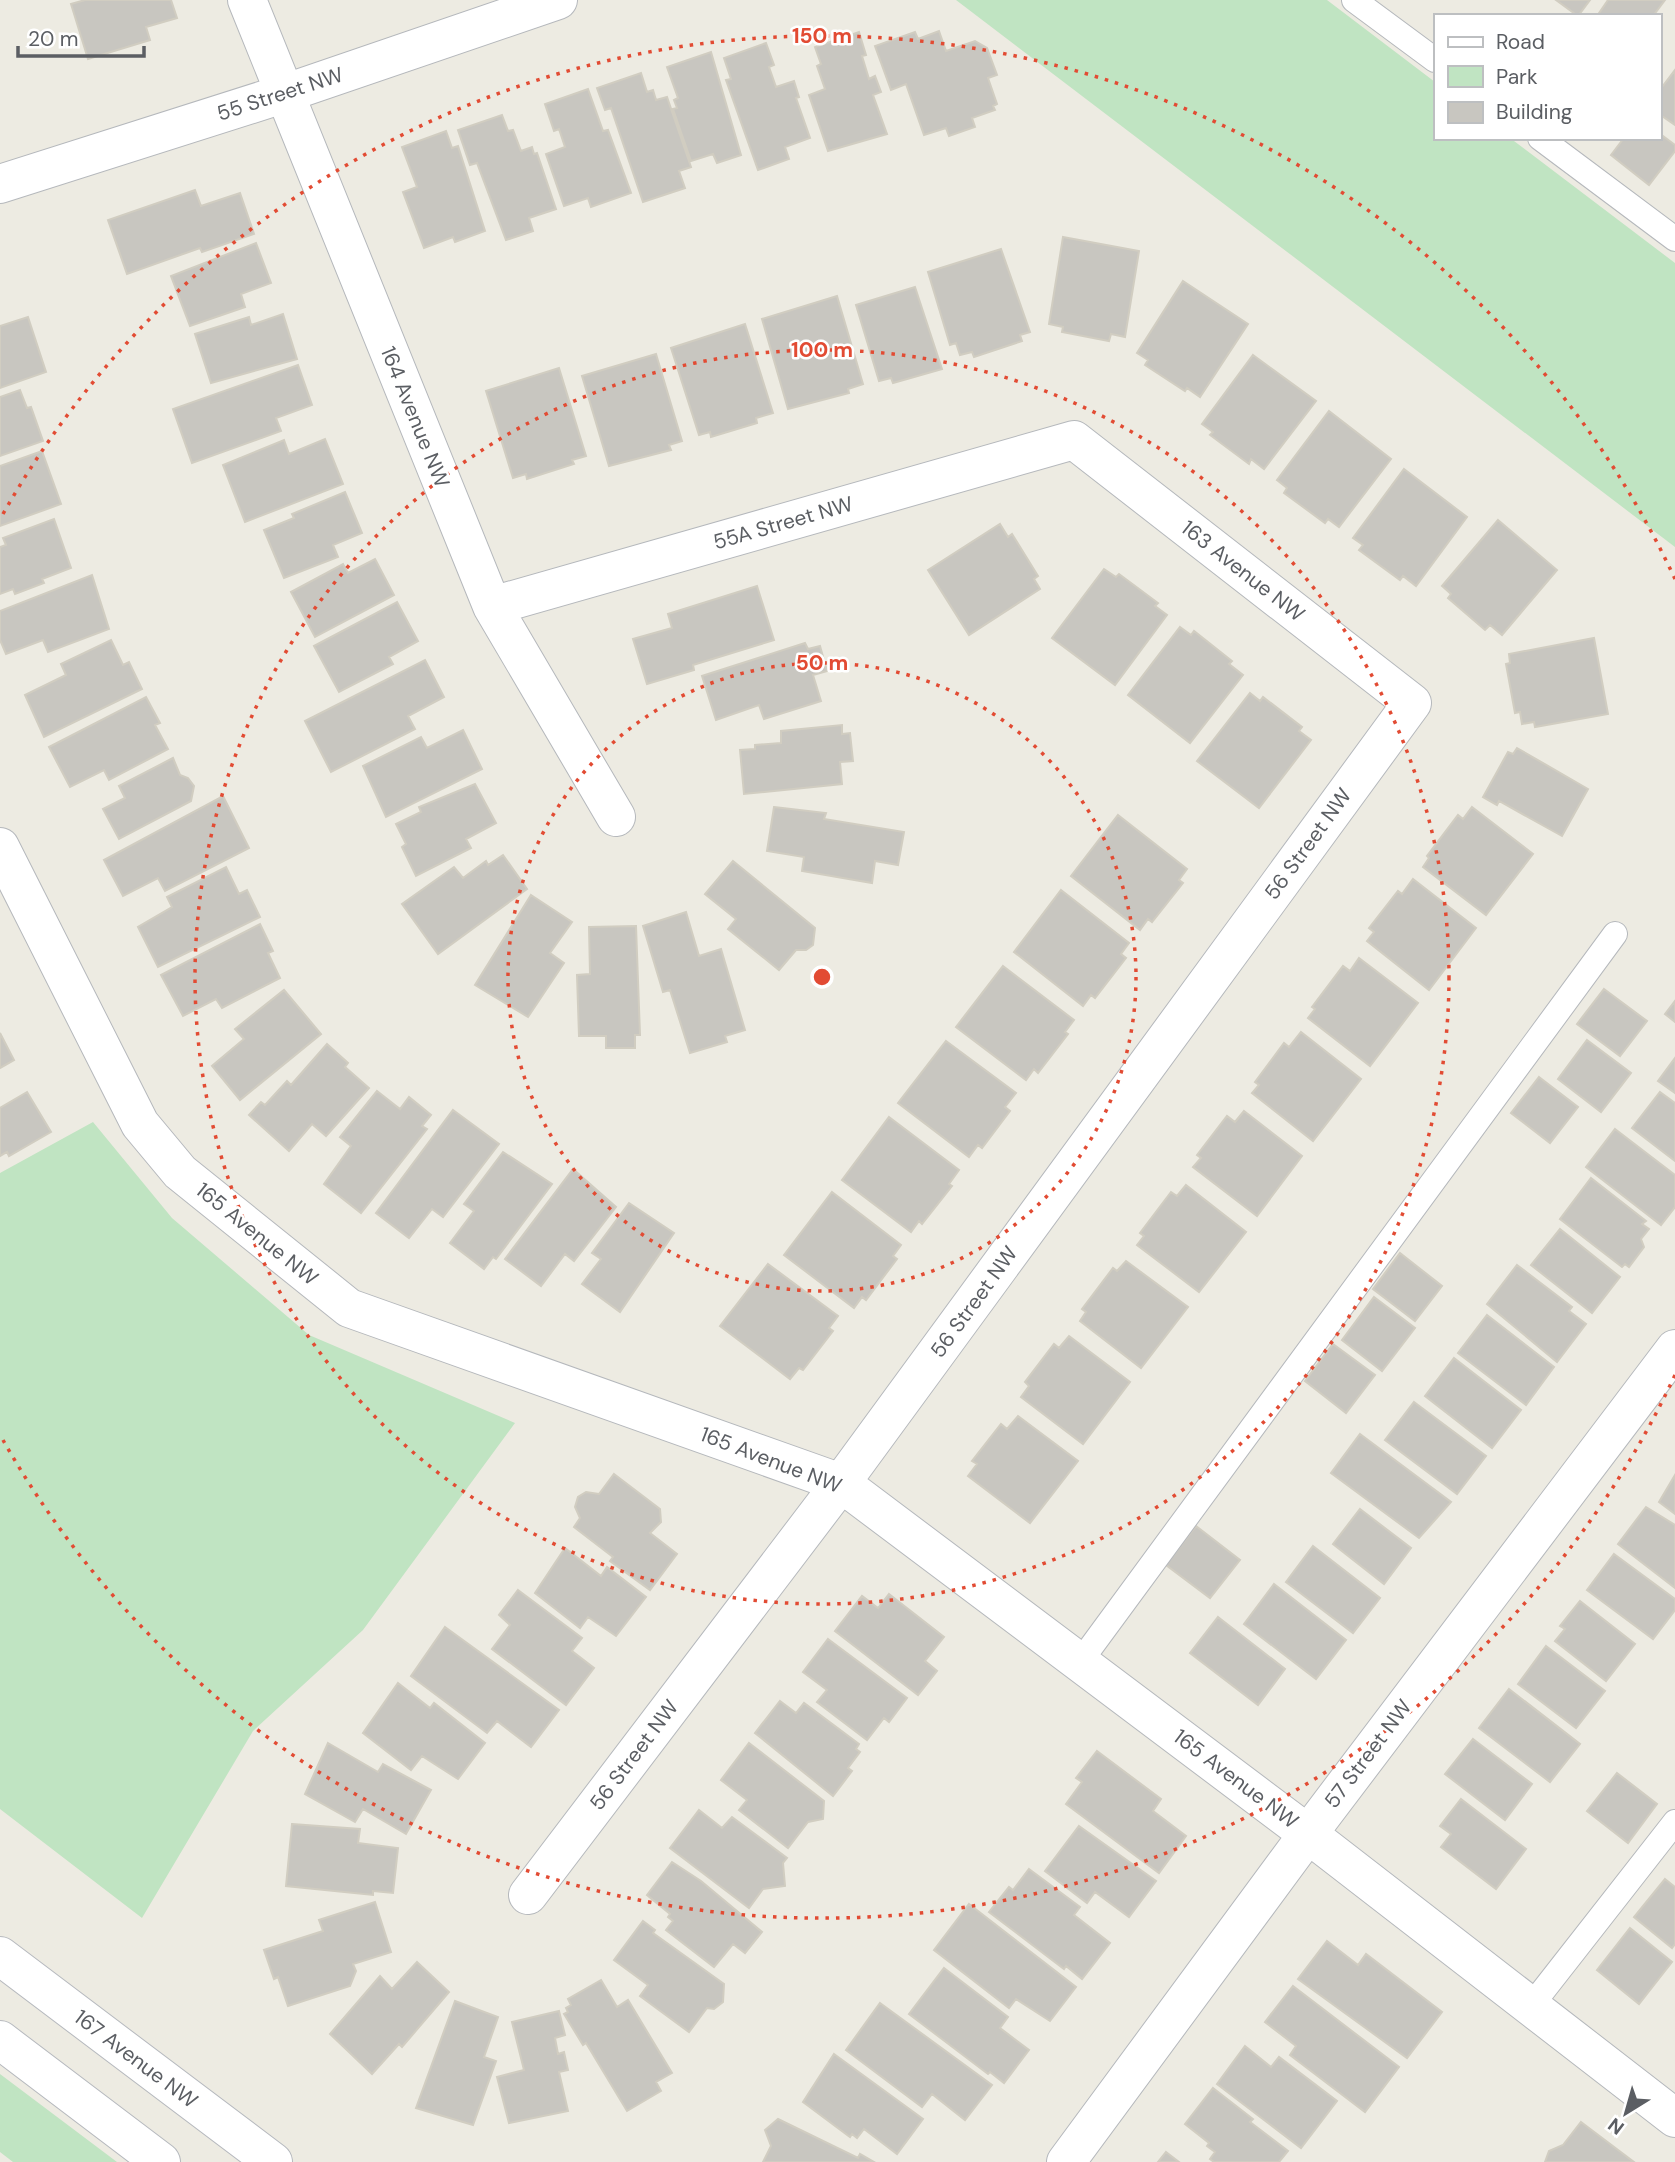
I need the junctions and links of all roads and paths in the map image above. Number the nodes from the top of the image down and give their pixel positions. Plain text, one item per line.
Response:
1 (247, 0) edge
2 (558, 0) edge
3 (1354, 0) edge
4 (1434, 60) edge
5 (283, 94) junction
6 (1543, 140) edge
7 (0, 184) edge
8 (1675, 239) edge
9 (1074, 440) joint
10 (492, 606) junction
11 (1412, 703) joint
12 (617, 817) dead end
13 (0, 847) edge
14 (1615, 934) dead end
15 (1675, 1349) edge
16 (841, 1483) junction
17 (1080, 1662) junction
18 (1675, 1822) edge
19 (1308, 1833) junction
20 (528, 1895) dead end
21 (0, 1956) edge
22 (1531, 2007) junction
23 (0, 2040) edge
24 (1675, 2118) edge
25 (161, 2162) edge
26 (273, 2162) edge
27 (1066, 2162) edge

1 - 5 street, 164 Avenue NW
2 - 5 street, 55 Street NW
3 - 4 lane
5 - 7 street, 55 Street NW
5 - 10 street, 164 Avenue NW
6 - 8 lane
9 - 10 street, 55A Street NW
9 - 11 street, 163 Avenue NW
10 - 12 street, 164 Avenue NW
11 - 16 street, 56 Street NW
13 - 16 street, 165 Avenue NW
14 - 17 lane
15 - 19 street, 57 Street NW
16 - 17 street, 165 Avenue NW
16 - 20 street, 56 Street NW
17 - 19 street, 165 Avenue NW
18 - 22 lane
19 - 22 street, 165 Avenue NW
19 - 27 street, 57 Street NW
21 - 26 street, 167 Avenue NW
22 - 24 street, 165 Avenue NW
23 - 25 street

